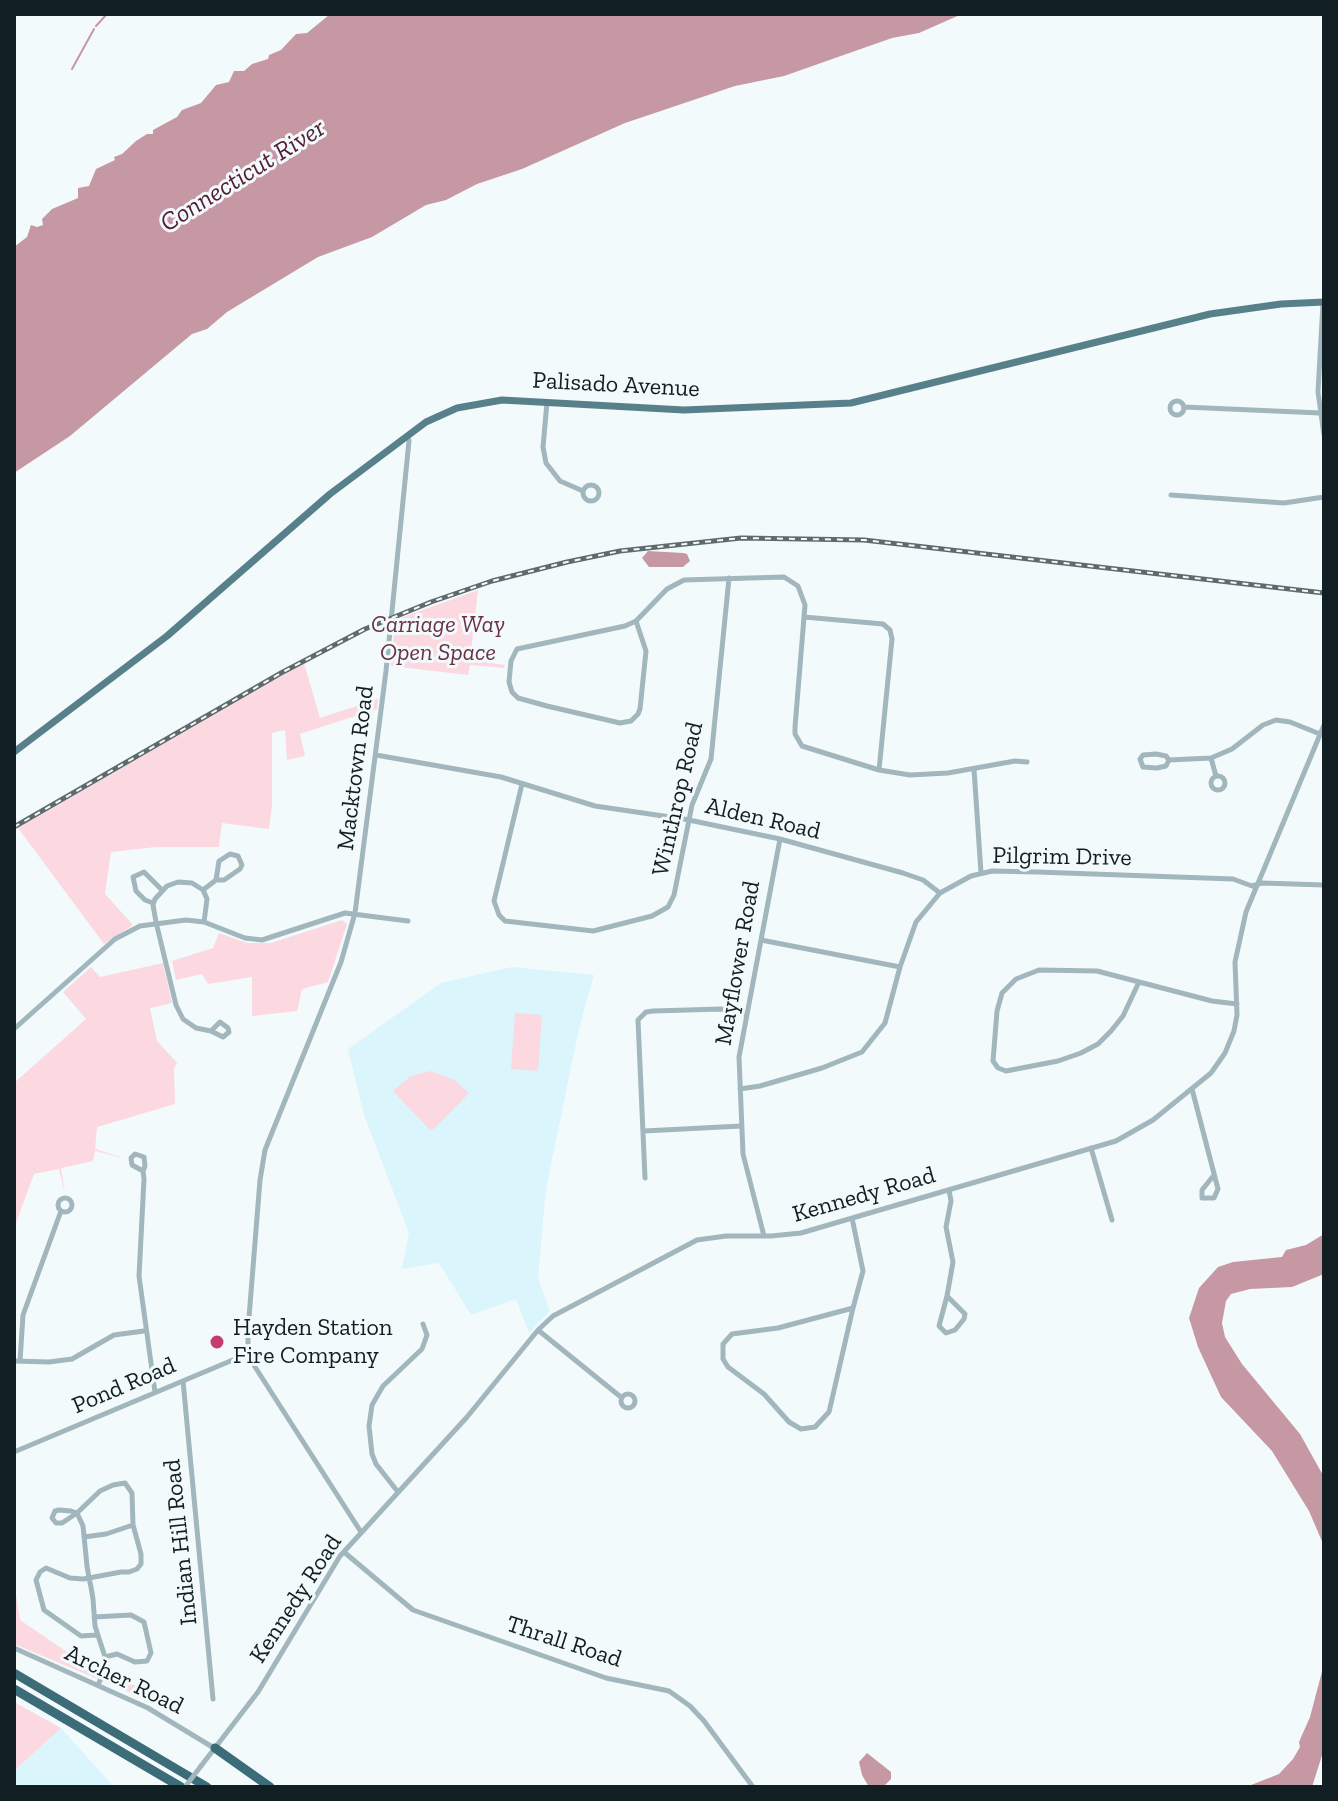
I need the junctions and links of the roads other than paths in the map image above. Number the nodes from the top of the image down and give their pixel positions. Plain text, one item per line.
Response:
1 (1324, 302) edge
2 (547, 402) junction
3 (1184, 407) dead end
4 (1320, 413) junction
5 (1324, 435) edge
6 (407, 436) junction
7 (583, 491) dead end
8 (1171, 495) dead end
9 (1324, 497) edge
10 (729, 578) junction
11 (804, 617) junction
12 (636, 621) junction
13 (1324, 725) edge
14 (1320, 734) junction
15 (14, 752) edge
16 (376, 755) junction
17 (1211, 758) junction
18 (1169, 760) junction
19 (1027, 762) dead end
20 (974, 769) junction
21 (879, 770) junction
22 (1216, 776) dead end
23 (522, 784) junction
24 (689, 820) junction
25 (780, 839) junction
26 (981, 873) junction
27 (216, 880) junction
28 (1257, 884) junction
29 (1324, 885) edge
30 (162, 890) junction
31 (203, 890) junction
32 (940, 893) junction
33 (153, 903) junction
34 (355, 913) junction
35 (408, 921) dead end
36 (156, 922) junction
37 (204, 922) junction
38 (761, 940) junction
39 (900, 967) junction
40 (1139, 982) junction
41 (1237, 1004) junction
42 (745, 1014) junction
43 (14, 1029) edge
44 (211, 1031) dead end
45 (740, 1089) junction
46 (1192, 1089) junction
47 (741, 1126) junction
48 (644, 1131) junction
49 (1091, 1148) junction
50 (143, 1171) dead end
51 (1214, 1175) junction
52 (645, 1178) dead end
53 (949, 1190) junction
54 (61, 1211) dead end
55 (852, 1218) junction
56 (1112, 1220) dead end
57 (764, 1236) junction
58 (947, 1296) junction
59 (853, 1308) junction
60 (423, 1324) dead end
61 (538, 1330) junction
62 (144, 1331) junction
63 (247, 1354) junction
64 (17, 1361) edge
65 (183, 1381) junction
66 (155, 1392) junction
67 (622, 1398) dead end
68 (14, 1452) edge
69 (398, 1492) junction
70 (133, 1525) junction
71 (361, 1532) junction
72 (84, 1537) junction
73 (344, 1552) junction
74 (89, 1578) junction
75 (94, 1617) junction
76 (97, 1635) junction
77 (14, 1648) edge
78 (105, 1657) junction
79 (14, 1673) edge
80 (98, 1685) junction
81 (14, 1689) edge
82 (213, 1699) dead end
83 (215, 1748) junction
84 (183, 1787) edge
85 (207, 1787) edge
86 (270, 1787) edge
87 (753, 1787) edge

1 - 2 main road, Palisado Avenue
1 - 4 street
2 - 6 main road, Palisado Avenue
2 - 7 street
3 - 4 street
4 - 5 street
6 - 15 main road, Palisado Avenue
6 - 16 street, Macktown Road
8 - 9 street
10 - 11 street
10 - 12 street
10 - 24 street, Winthrop Road
11 - 21 street
11 - 21 street
12 - 12 street
13 - 14 street, Kennedy Road
14 - 17 street
14 - 28 street, Kennedy Road
16 - 23 street, Alden Road
16 - 34 street, Macktown Road
17 - 18 street
17 - 22 street
18 - 18 street
19 - 20 street
20 - 21 street
20 - 26 street
23 - 24 street, Alden Road
23 - 24 street, Winthrop Road
24 - 25 street, Alden Road
25 - 32 street, Alden Road
25 - 38 street, Mayflower Road
26 - 28 street, Pilgrim Drive
26 - 32 street, Pilgrim Drive
27 - 27 street
27 - 31 street
28 - 29 street, Pilgrim Drive
28 - 41 street, Kennedy Road
30 - 31 street
30 - 33 street
30 - 33 street
31 - 37 street
32 - 39 street, Pilgrim Drive
33 - 36 street
34 - 35 street
34 - 37 street
34 - 63 street, Macktown Road
36 - 37 street
36 - 43 street
36 - 44 street
38 - 39 street
38 - 42 street, Mayflower Road
39 - 45 street, Pilgrim Drive
40 - 40 street
40 - 41 street
41 - 46 street, Kennedy Road
42 - 45 street, Mayflower Road
42 - 48 street
45 - 47 street, Mayflower Road
46 - 49 street, Kennedy Road
46 - 51 street
47 - 48 street
47 - 57 street, Mayflower Road
48 - 52 street
49 - 53 street, Kennedy Road
49 - 56 street
50 - 62 street
51 - 51 street
53 - 55 street, Kennedy Road
53 - 58 street
54 - 64 street
55 - 57 street, Kennedy Road
55 - 59 street
57 - 61 street, Kennedy Road
58 - 58 street
59 - 59 street
60 - 69 street
61 - 67 street
61 - 69 street, Kennedy Road
62 - 64 street
62 - 66 street
63 - 65 street, Pond Road
63 - 71 street
65 - 66 street, Pond Road
65 - 82 street, Indian Hill Road
66 - 68 street, Pond Road
69 - 71 street, Kennedy Road
70 - 72 street
70 - 72 street
70 - 74 street
71 - 73 street, Kennedy Road
72 - 74 street
73 - 83 street, Kennedy Road
73 - 87 street, Thrall Road
74 - 75 street
74 - 76 street
75 - 76 street
75 - 78 street
76 - 78 street
77 - 80 street, Archer Road
78 - 80 street
79 - 85 highway
80 - 83 street, Archer Road
81 - 84 highway
83 - 84 street, Kennedy Road, bridge
83 - 86 highway

